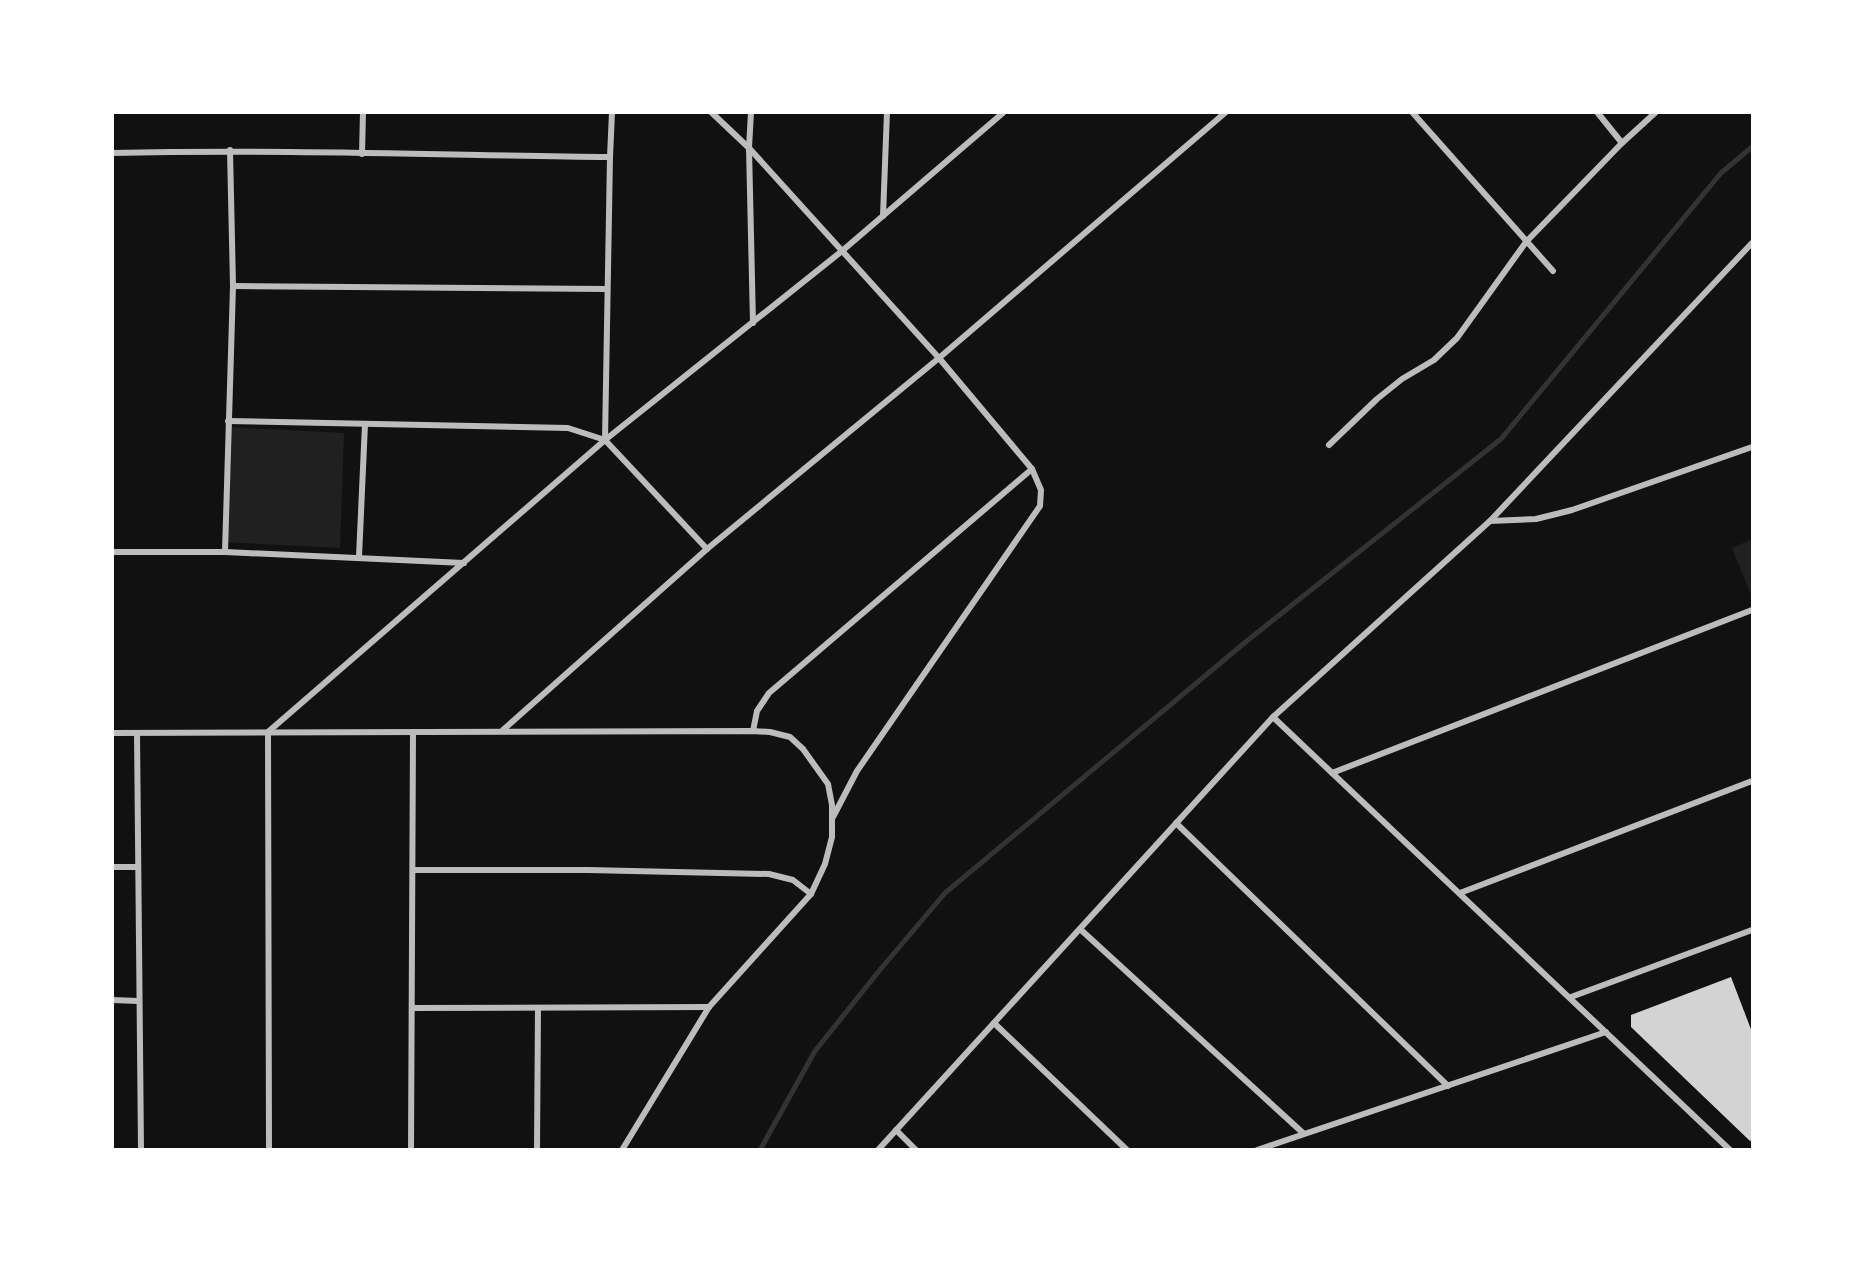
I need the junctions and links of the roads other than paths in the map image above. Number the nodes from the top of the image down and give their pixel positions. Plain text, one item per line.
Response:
1 (363, 112) edge
2 (612, 112) edge
3 (711, 112) edge
4 (751, 112) edge
5 (887, 112) edge
6 (1004, 112) edge
7 (1226, 112) edge
8 (1412, 112) edge
9 (1597, 112) edge
10 (1656, 112) edge
11 (1622, 143) junction
12 (749, 148) junction
13 (230, 150) junction
14 (112, 153) edge
15 (362, 154) junction
16 (609, 157) junction
17 (883, 216) junction
18 (1526, 243) junction
19 (1752, 243) edge
20 (842, 251) junction
21 (1553, 271) dead end
22 (233, 286) junction
23 (607, 288) junction
24 (753, 323) junction
25 (939, 358) junction
26 (228, 421) junction
27 (365, 424) junction
28 (605, 440) junction
29 (1329, 445) dead end
30 (1752, 447) edge
31 (1032, 469) junction
32 (1490, 521) junction
33 (707, 549) junction
34 (112, 552) edge
35 (225, 552) junction
36 (359, 557) junction
37 (464, 564) junction
38 (1752, 610) edge
39 (1273, 717) junction
40 (503, 730) junction
41 (753, 730) junction
42 (268, 732) junction
43 (413, 732) junction
44 (112, 733) edge
45 (138, 733) junction
46 (1332, 773) junction
47 (1752, 781) edge
48 (832, 819) junction
49 (1176, 824) junction
50 (112, 867) edge
51 (138, 867) junction
52 (413, 870) junction
53 (1460, 893) junction
54 (811, 894) junction
55 (1080, 929) junction
56 (1752, 930) edge
57 (1571, 997) junction
58 (112, 1000) edge
59 (138, 1001) junction
60 (709, 1007) junction
61 (413, 1008) junction
62 (538, 1008) junction
63 (994, 1023) junction
64 (1606, 1032) junction
65 (1448, 1086) junction
66 (896, 1130) junction
67 (1303, 1133) junction
68 (141, 1149) edge
69 (269, 1149) edge
70 (411, 1149) edge
71 (537, 1149) edge
72 (622, 1149) edge
73 (878, 1149) edge
74 (916, 1149) edge
75 (1127, 1149) edge
76 (1257, 1149) edge
77 (1730, 1149) edge

1 - 15 street
2 - 16 street
3 - 12 street
4 - 12 street
5 - 17 street
6 - 17 street
7 - 25 street
8 - 18 street
9 - 11 street
10 - 11 street
11 - 18 street
12 - 20 street
12 - 24 street
13 - 14 street
13 - 15 street
13 - 22 street
15 - 16 street
16 - 23 street
17 - 20 street
18 - 21 street
18 - 29 street
19 - 32 street
20 - 24 street
20 - 25 street
22 - 23 street
22 - 26 street
23 - 28 street
24 - 28 street
25 - 31 street
25 - 33 street
26 - 27 street
26 - 35 street
27 - 28 street
27 - 36 street
28 - 33 street
28 - 37 street
30 - 32 street
31 - 41 street
31 - 48 street
32 - 39 street
33 - 40 street
34 - 35 street
35 - 36 street
36 - 37 street
37 - 42 street
38 - 46 street
39 - 46 street
39 - 49 street
40 - 41 street
40 - 43 street
41 - 48 street
42 - 43 street
42 - 45 street
42 - 69 street
43 - 52 street
44 - 45 street
45 - 51 street
46 - 53 street
47 - 53 street
48 - 54 street
49 - 55 street
49 - 65 street
50 - 51 street
51 - 59 street
52 - 54 street
52 - 61 street
53 - 57 street
54 - 60 street
55 - 63 street
55 - 67 street
56 - 57 street
57 - 64 street
58 - 59 street
59 - 68 street
60 - 62 street
60 - 72 street
61 - 62 street
61 - 70 street
62 - 71 street
63 - 66 street
63 - 75 street
64 - 65 street
64 - 77 street
65 - 67 street
66 - 73 street
66 - 74 street
67 - 76 street

